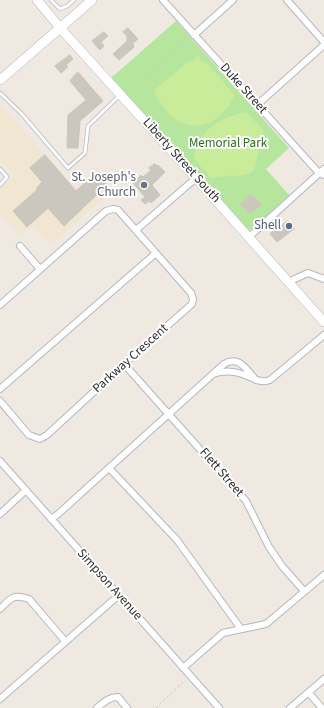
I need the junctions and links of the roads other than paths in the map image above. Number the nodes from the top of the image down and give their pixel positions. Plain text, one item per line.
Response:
1 (37, 0) edge
2 (51, 0) edge
3 (74, 0) edge
4 (92, 0) edge
5 (163, 0) edge
6 (233, 0) edge
7 (287, 0) edge
8 (60, 28) junction
9 (191, 34) junction
10 (324, 43) edge
11 (1, 79) edge
12 (0, 93) edge
13 (121, 95) junction
14 (257, 105) junction
15 (0, 169) edge
16 (322, 172) edge
17 (196, 178) junction
18 (0, 185) edge
19 (136, 230) junction
20 (248, 237) junction
21 (20, 246) dead end
22 (156, 253) junction
23 (40, 269) junction
24 (324, 280) edge
25 (288, 282) junction
26 (0, 305) edge
27 (324, 322) edge
28 (324, 335) edge
29 (124, 364) junction
30 (212, 375) junction
31 (256, 380) junction
32 (0, 389) edge
33 (0, 401) edge
34 (168, 414) junction
35 (0, 461) edge
36 (109, 468) junction
37 (26, 491) junction
38 (0, 514) edge
39 (51, 519) junction
40 (324, 575) edge
41 (304, 591) junction
42 (119, 595) junction
43 (0, 609) edge
44 (241, 629) junction
45 (65, 641) junction
46 (183, 668) junction
47 (324, 680) edge
48 (309, 693) junction
49 (0, 699) edge
50 (97, 708) edge
51 (127, 708) edge
52 (218, 708) edge
53 (290, 708) edge
54 (322, 708) edge

1 - 8 main road, Liberty Street South
2 - 3 lane
4 - 8 main road
5 - 9 street, Duke Street
6 - 9 street
7 - 10 street
8 - 11 main road
8 - 13 main road, Liberty Street South
9 - 14 street, Duke Street
10 - 14 street
12 - 13 lane
13 - 17 main road, Liberty Street South
14 - 16 street, Duke Street
15 - 18 lane
16 - 20 street
17 - 19 street
17 - 20 main road, Liberty Street South
19 - 22 street, Parkway Crescent
19 - 23 street, Parkway Crescent
20 - 25 main road, Liberty Street South
21 - 23 street
22 - 29 street, Parkway Crescent
22 - 32 street
23 - 26 street, Parkway Crescent
24 - 25 street
25 - 27 main road, Liberty Street South
28 - 31 street
29 - 33 street, Parkway Crescent
29 - 34 street, Flett Street
30 - 31 street
30 - 31 street
30 - 34 street
34 - 36 street
34 - 41 street, Flett Street
35 - 37 street, Simpson Avenue
36 - 39 street
36 - 44 street
37 - 38 street
37 - 39 street, Simpson Avenue
39 - 42 street, Simpson Avenue
40 - 41 street
41 - 44 street
42 - 45 street
42 - 46 street, Simpson Avenue
43 - 45 street
44 - 46 street
45 - 49 street
46 - 52 street, Simpson Avenue
47 - 48 street
48 - 53 street
48 - 54 street
50 - 51 street

